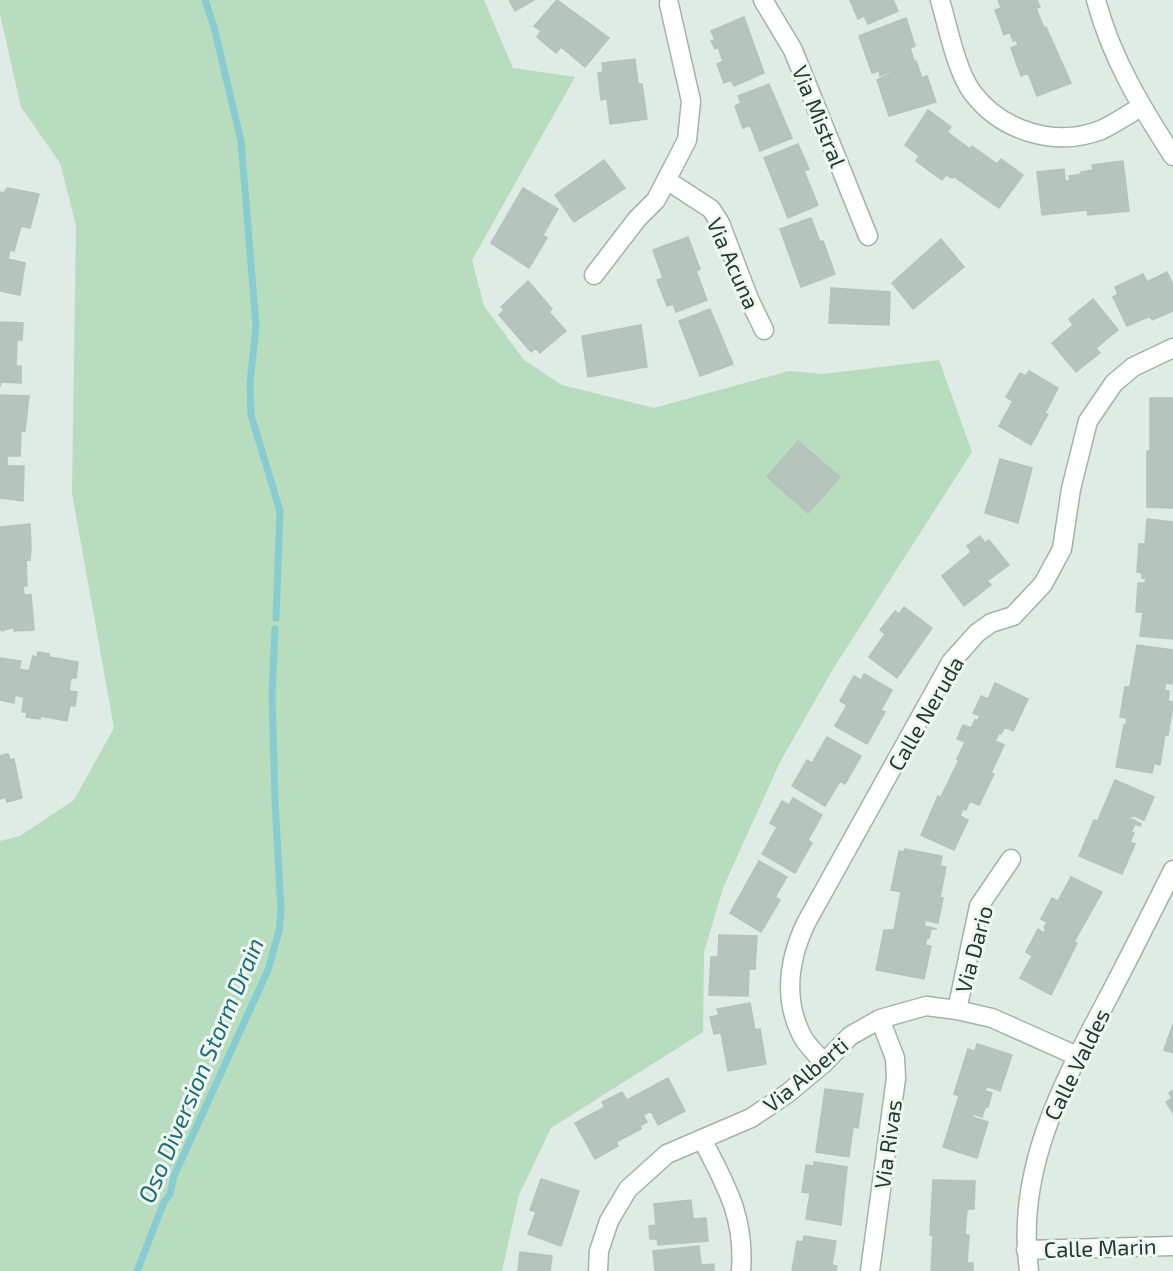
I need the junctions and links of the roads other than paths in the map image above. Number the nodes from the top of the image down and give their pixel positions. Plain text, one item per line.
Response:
1 (763, 0) edge
2 (940, 0) edge
3 (1096, 0) edge
4 (668, 1) edge
5 (1141, 106) junction
6 (1173, 156) edge
7 (668, 180) junction
8 (868, 236) dead end
9 (594, 275) dead end
10 (764, 330) dead end
11 (1173, 348) edge
12 (1011, 859) dead end
13 (1173, 870) edge
14 (957, 1010) junction
15 (879, 1019) junction
16 (1077, 1056) junction
17 (824, 1063) junction
18 (703, 1141) junction
19 (1173, 1246) edge
20 (1026, 1250) junction
21 (598, 1271) edge
22 (741, 1271) edge
23 (870, 1271) edge
24 (1029, 1271) edge

1 - 8 street, Via Mistral
2 - 5 street
3 - 5 street
4 - 7 street
5 - 6 street
7 - 9 street
7 - 10 street, Via Acuna
11 - 17 street, Calle Neruda
12 - 14 street, Via Dario
13 - 16 street, Calle Valdes
14 - 15 street, Via Alberti
14 - 16 street, Via Alberti
15 - 17 street, Via Alberti
15 - 23 street, Via Rivas
16 - 20 street, Calle Valdes
17 - 18 street, Via Alberti
18 - 21 street, Via Alberti
18 - 22 street
19 - 20 street, Calle Marin
20 - 24 street, Calle Valdes

